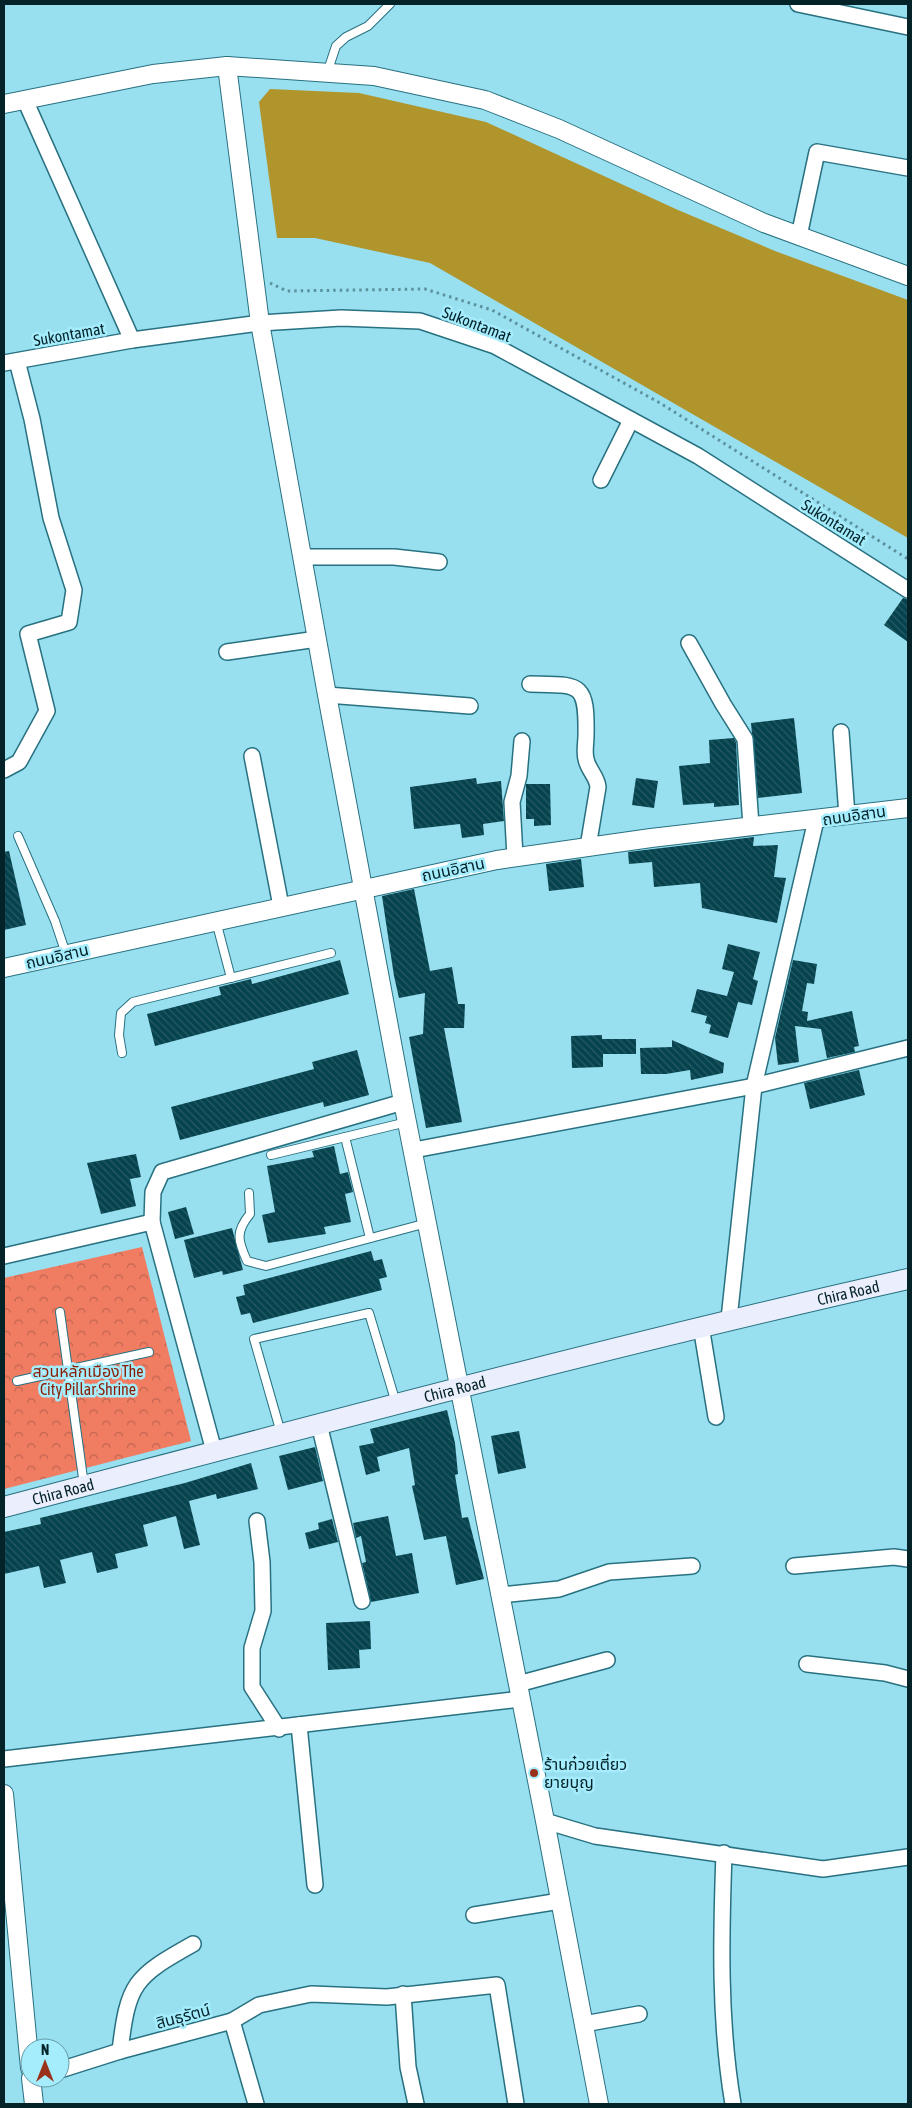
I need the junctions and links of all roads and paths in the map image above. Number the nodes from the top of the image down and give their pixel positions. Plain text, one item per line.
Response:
1 (390, 4) edge
2 (798, 4) edge
3 (908, 27) edge
4 (227, 66) junction
5 (327, 73) junction
6 (25, 100) junction
7 (4, 104) edge
8 (908, 168) edge
9 (800, 236) junction
10 (908, 276) edge
11 (269, 282) dead end
12 (260, 323) junction
13 (132, 340) junction
14 (10, 362) edge
15 (631, 420) junction
16 (601, 480) dead end
17 (302, 557) junction
18 (908, 559) edge
19 (439, 562) dead end
20 (908, 590) edge
21 (317, 639) junction
22 (690, 643) dead end
23 (227, 652) dead end
24 (530, 684) dead end
25 (327, 695) junction
26 (470, 706) dead end
27 (841, 732) dead end
28 (522, 741) dead end
29 (252, 756) dead end
30 (4, 770) edge
31 (908, 808) edge
32 (847, 816) junction
33 (816, 820) junction
34 (751, 826) junction
35 (18, 836) dead end
36 (588, 847) junction
37 (515, 857) junction
38 (363, 888) junction
39 (280, 906) junction
40 (216, 920) junction
41 (331, 953) dead end
42 (66, 954) junction
43 (4, 968) edge
44 (231, 978) junction
45 (908, 1048) edge
46 (122, 1052) dead end
47 (754, 1086) junction
48 (403, 1102) junction
49 (407, 1122) junction
50 (346, 1137) junction
51 (414, 1150) junction
52 (272, 1155) dead end
53 (249, 1192) dead end
54 (152, 1222) junction
55 (427, 1223) junction
56 (370, 1238) junction
57 (4, 1256) edge
58 (908, 1279) edge
59 (60, 1312) dead end
60 (729, 1319) junction
61 (700, 1326) junction
62 (149, 1352) dead end
63 (68, 1370) junction
64 (17, 1381) dead end
65 (460, 1387) junction
66 (396, 1403) junction
67 (716, 1416) dead end
68 (319, 1424) junction
69 (281, 1433) junction
70 (214, 1451) junction
71 (84, 1486) junction
72 (4, 1507) edge
73 (256, 1521) dead end
74 (908, 1559) edge
75 (692, 1566) dead end
76 (794, 1566) dead end
77 (501, 1595) junction
78 (362, 1601) dead end
79 (607, 1660) dead end
80 (807, 1664) dead end
81 (908, 1679) edge
82 (520, 1692) junction
83 (299, 1725) junction
84 (279, 1728) junction
85 (4, 1759) edge
86 (4, 1794) edge
87 (545, 1821) junction
88 (724, 1853) junction
89 (908, 1857) edge
90 (315, 1885) dead end
91 (560, 1901) junction
92 (474, 1915) dead end
93 (193, 1944) dead end
94 (403, 1994) junction
95 (639, 2014) dead end
96 (232, 2022) junction
97 (584, 2024) junction
98 (28, 2038) edge
99 (120, 2051) junction
100 (70, 2067) edge
101 (33, 2088) edge
102 (34, 2104) edge
103 (256, 2104) edge
104 (416, 2104) edge
105 (516, 2104) edge
106 (599, 2104) edge
107 (733, 2104) edge

1 - 5 lane
2 - 3 street
4 - 5 street
4 - 6 street
4 - 12 street
5 - 9 street
6 - 7 street
6 - 13 street
8 - 9 street
9 - 10 street
11 - 18 path
12 - 13 street, Sukontamat
12 - 15 street, Sukontamat
12 - 17 street
13 - 14 street, Sukontamat
14 - 30 street
15 - 16 street
15 - 20 street, Sukontamat
17 - 19 street
17 - 21 street
21 - 23 street
21 - 25 street
22 - 34 street
24 - 36 street
25 - 26 street
25 - 38 street
27 - 32 street
28 - 37 street
29 - 39 street
31 - 32 street, ถนนอิสาน
32 - 33 street, ถนนอิสาน
33 - 34 street, ถนนอิสาน
33 - 47 street
34 - 36 street, ถนนอิสาน
35 - 42 lane
36 - 37 street, ถนนอิสาน
37 - 38 street, ถนนอิสาน
38 - 39 street, ถนนอิสาน
38 - 48 street
39 - 40 street, ถนนอิสาน
40 - 42 street, ถนนอิสาน
40 - 44 lane
41 - 44 lane
42 - 43 street, ถนนอิสาน
44 - 46 lane
45 - 47 street
47 - 51 street
47 - 60 street
48 - 49 street
48 - 54 street
49 - 50 lane
49 - 51 street
50 - 52 lane
50 - 56 lane
51 - 55 street
53 - 56 lane
54 - 57 street
54 - 70 street
55 - 56 lane
55 - 65 street
58 - 60 main road, Chira Road
59 - 63 lane
60 - 61 main road, Chira Road
61 - 65 main road, Chira Road
61 - 67 street
62 - 63 lane
63 - 64 lane
63 - 71 lane
65 - 66 main road, Chira Road
65 - 77 street
66 - 68 main road, Chira Road
66 - 69 lane
68 - 69 main road, Chira Road
68 - 78 street
69 - 70 main road, Chira Road
70 - 71 main road, Chira Road
71 - 72 main road, Chira Road
73 - 84 street
74 - 76 street
75 - 77 street
77 - 82 street
79 - 82 street
80 - 81 street
82 - 83 street
82 - 87 street
83 - 84 street
83 - 90 street
84 - 85 street
86 - 98 street
87 - 88 street
87 - 91 street
88 - 89 street
88 - 107 street
91 - 92 street
91 - 97 street
93 - 99 street
94 - 96 street
94 - 104 street
94 - 105 street
95 - 97 street
96 - 99 street, สินธุรัตน์
96 - 103 street, สินธุรัตน์
97 - 106 street
99 - 100 street, สินธุรัตน์
101 - 102 street

